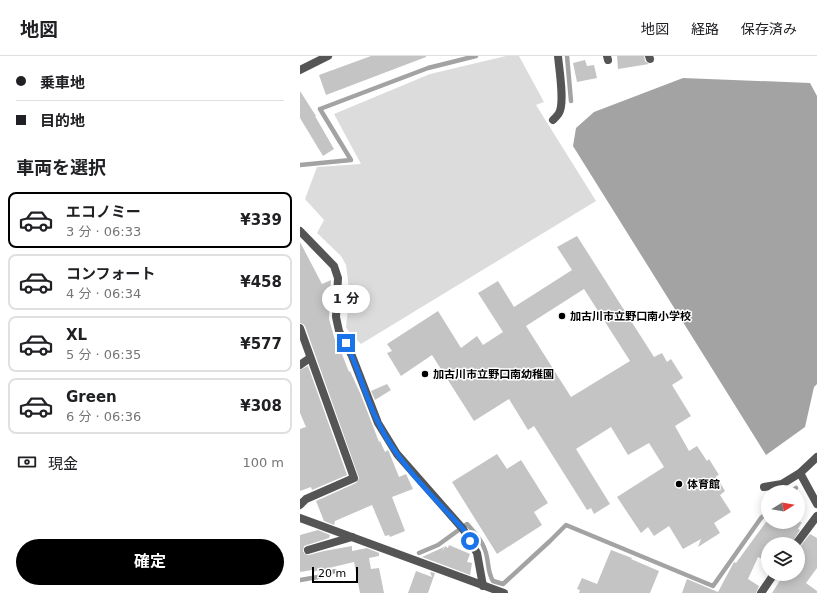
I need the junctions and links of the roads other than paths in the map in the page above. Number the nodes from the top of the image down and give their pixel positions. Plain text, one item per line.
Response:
1 (328, 56) edge
2 (558, 56) edge
3 (300, 70) edge
4 (553, 120) dead end
5 (300, 231) edge
6 (300, 328) edge
7 (310, 358) junction
8 (300, 365) edge
9 (817, 457) edge
10 (800, 473) junction
11 (776, 485) edge
12 (817, 504) edge
13 (300, 505) edge
14 (817, 516) edge
15 (300, 518) edge
16 (352, 537) junction
17 (801, 537) edge
18 (308, 550) dead end
19 (769, 581) edge
20 (484, 586) junction
21 (501, 592) edge
22 (761, 593) edge

1 - 3 street
2 - 4 street
5 - 20 street
6 - 7 street
7 - 8 street
7 - 13 street
9 - 10 street
10 - 11 street
10 - 12 street
14 - 17 street
15 - 16 street
16 - 18 street
16 - 20 street
19 - 22 street
20 - 21 street

